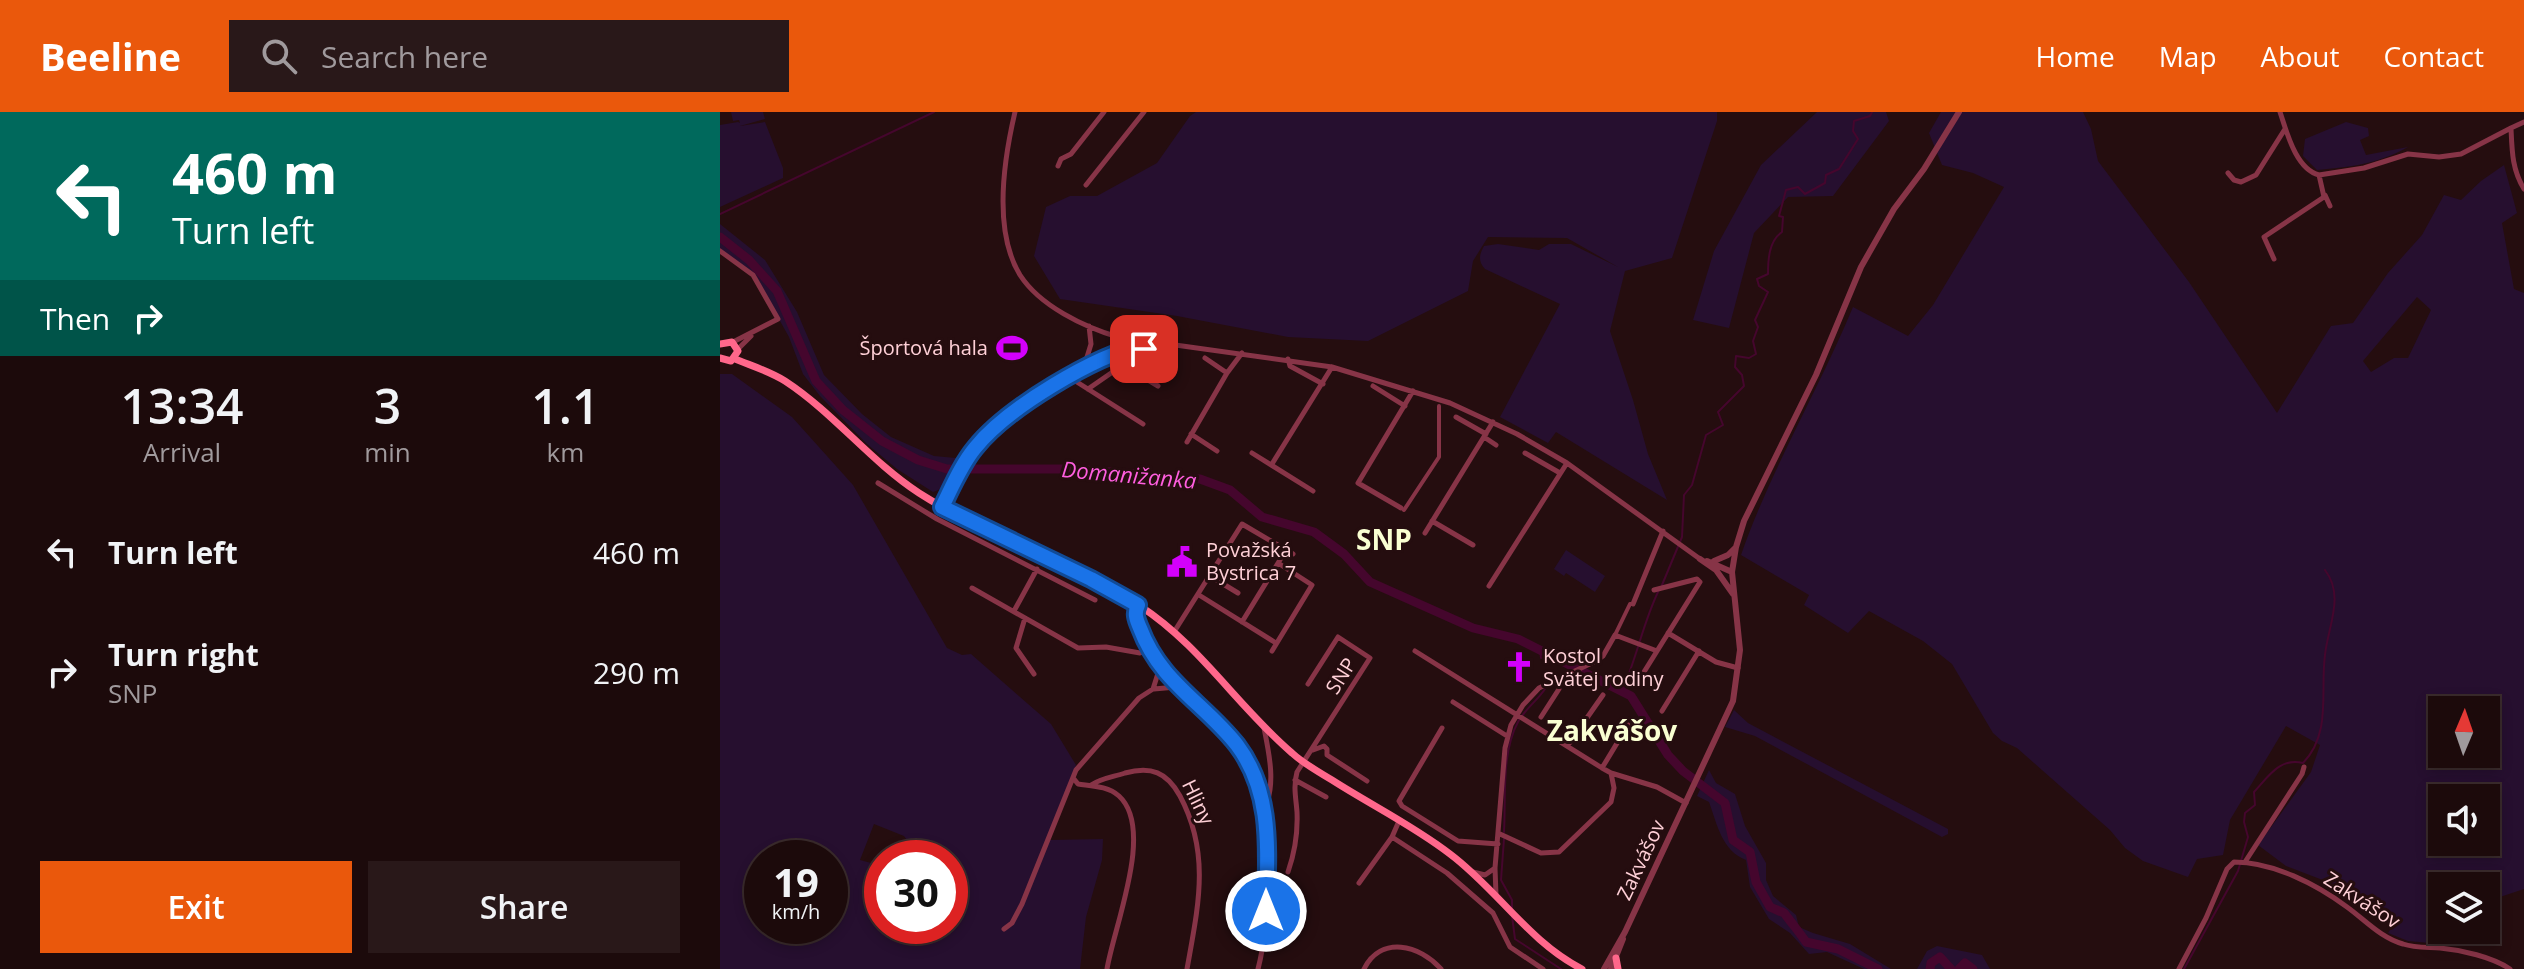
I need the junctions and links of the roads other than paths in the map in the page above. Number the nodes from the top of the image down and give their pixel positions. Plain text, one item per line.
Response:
1 (1015, 112) edge
2 (1104, 112) edge
3 (1144, 112) edge
4 (1959, 112) edge
5 (2280, 112) edge
6 (2524, 122) edge
7 (2511, 128) junction
8 (2286, 129) junction
9 (1058, 166) dead end
10 (2228, 173) dead end
11 (2319, 175) junction
12 (1086, 185) dead end
13 (2524, 189) edge
14 (2325, 194) junction
15 (2330, 206) dead end
16 (720, 251) edge
17 (2274, 259) dead end
18 (1088, 325) junction
19 (721, 343) edge
20 (1153, 343) junction
21 (1143, 345) junction
22 (736, 350) junction
23 (1242, 353) junction
24 (1205, 358) dead end
25 (721, 359) edge
26 (1288, 359) junction
27 (1123, 365) junction
28 (1084, 367) junction
29 (1332, 367) junction
30 (1227, 373) junction
31 (1069, 377) junction
32 (1323, 384) junction
33 (1158, 386) dead end
34 (1373, 386) dead end
35 (1088, 389) junction
36 (1413, 391) junction
37 (1405, 406) junction
38 (1439, 406) dead end
39 (1456, 417) dead end
40 (1493, 422) junction
41 (1143, 424) dead end
42 (1191, 434) junction
43 (1485, 436) junction
44 (1187, 442) dead end
45 (1496, 445) dead end
46 (1217, 451) dead end
47 (1252, 453) dead end
48 (1525, 453) dead end
49 (1567, 463) junction
50 (1272, 464) junction
51 (1560, 473) junction
52 (878, 483) dead end
53 (1313, 491) dead end
54 (942, 507) junction
55 (1403, 509) joint
56 (1432, 521) junction
57 (969, 522) junction
58 (1663, 531) junction
59 (963, 533) junction
60 (1425, 533) dead end
61 (1473, 545) dead end
62 (1736, 547) junction
63 (1286, 550) junction
64 (1293, 554) dead end
65 (1700, 559) junction
66 (1710, 562) junction
67 (1278, 563) junction
68 (1037, 569) junction
69 (1716, 570) junction
70 (1732, 572) junction
71 (1210, 576) junction
72 (1489, 586) dead end
73 (972, 588) dead end
74 (1654, 590) dead end
75 (1238, 593) dead end
76 (1199, 595) junction
77 (1735, 597) junction
78 (1095, 600) dead end
79 (1633, 604) joint
80 (1138, 605) junction
81 (1014, 611) junction
82 (1025, 618) junction
83 (1242, 622) junction
84 (1174, 632) junction
85 (1668, 633) junction
86 (1615, 635) junction
87 (1276, 643) junction
88 (1148, 650) junction
89 (1272, 651) dead end
90 (1415, 651) dead end
91 (1657, 651) junction
92 (1699, 651) junction
93 (1160, 667) junction
94 (1739, 668) junction
95 (1034, 674) dead end
96 (1558, 678) junction
97 (1639, 680) dead end
98 (1308, 684) dead end
99 (1178, 687) junction
100 (1153, 689) junction
101 (1603, 695) dead end
102 (1453, 702) dead end
103 (1662, 711) dead end
104 (1520, 715) junction
105 (1541, 717) dead end
106 (1628, 725) dead end
107 (1264, 727) junction
108 (1442, 728) dead end
109 (1507, 736) junction
110 (1568, 745) junction
111 (1312, 750) junction
112 (1303, 762) junction
113 (2304, 767) dead end
114 (1602, 768) junction
115 (1611, 773) junction
116 (1074, 778) junction
117 (1295, 780) junction
118 (1367, 781) dead end
119 (1091, 785) junction
120 (1326, 797) dead end
121 (1686, 803) junction
122 (1265, 807) junction
123 (1399, 821) junction
124 (1503, 836) junction
125 (1392, 837) junction
126 (1498, 844) junction
127 (2241, 862) junction
128 (1495, 868) junction
129 (1288, 872) dead end
130 (1472, 872) junction
131 (1359, 883) dead end
132 (1496, 896) junction
133 (1004, 929) dead end
134 (1625, 932) junction
135 (1616, 958) junction
136 (1577, 967) edge
137 (1107, 969) edge
138 (1187, 969) edge
139 (1258, 969) edge
140 (1364, 969) edge
141 (1441, 969) edge
142 (1543, 969) edge
143 (1604, 969) edge
144 (1611, 969) edge
145 (1618, 969) edge
146 (2179, 969) edge
147 (2510, 969) edge

1 - 18 street
2 - 9 street
3 - 12 street
4 - 62 street, Zakvášov
5 - 8 street
6 - 7 street
7 - 11 street
7 - 13 street
8 - 10 street
8 - 11 street
11 - 14 street
14 - 15 street
14 - 17 street
16 - 22 street
18 - 20 street
18 - 28 street
19 - 22 main road
20 - 21 street
20 - 23 street
21 - 27 street
21 - 28 street
22 - 25 main road
22 - 54 main road
23 - 26 street
23 - 30 street
24 - 30 street
26 - 29 street
26 - 32 street
27 - 33 street
27 - 35 street
28 - 31 street
29 - 32 street
29 - 36 street
30 - 42 street
31 - 35 street
31 - 54 street
32 - 50 street
34 - 37 street
35 - 41 street
36 - 37 street
36 - 40 street
37 - 55 street
38 - 55 street
39 - 43 street
40 - 43 street
40 - 49 street
42 - 44 street
42 - 46 street
43 - 45 street
43 - 56 street
47 - 50 street
48 - 51 street
49 - 51 street
49 - 58 street
50 - 53 street
51 - 72 street
52 - 59 street
54 - 57 main road
56 - 60 street
56 - 61 street
57 - 59 street
57 - 80 main road
58 - 65 street
58 - 79 street
59 - 68 street
62 - 66 street
62 - 70 street, Zakvášov
63 - 64 street
63 - 67 street
63 - 71 street
65 - 66 street
65 - 69 street
66 - 70 street
67 - 83 street
67 - 87 street
68 - 78 street
68 - 81 street
69 - 70 street
69 - 77 street
70 - 77 street, Zakvášov
71 - 75 street
71 - 76 street
73 - 81 street
74 - 85 street
76 - 83 street
76 - 84 street
77 - 94 street, Zakvášov
79 - 86 street
80 - 84 main road
80 - 88 street
81 - 82 street
82 - 88 street
82 - 95 street
83 - 87 street
84 - 107 main road
85 - 91 street
85 - 92 street
86 - 91 street
86 - 96 street
87 - 89 street
88 - 93 street
90 - 104 street
91 - 97 street
92 - 94 street
92 - 103 street
93 - 99 street
93 - 100 street
94 - 121 street, Zakvášov
96 - 104 street
96 - 105 street
98 - 111 street, SNP
99 - 100 street
99 - 122 street
100 - 116 street
101 - 110 street
102 - 109 street
104 - 109 street
104 - 110 street, Zakvášov
106 - 114 street
107 - 112 main road
107 - 122 street
108 - 126 street
109 - 124 street
110 - 114 street, Zakvášov
111 - 112 street, SNP
111 - 118 street
112 - 117 street
112 - 123 main road
113 - 127 street
114 - 115 street, Zakvášov
115 - 121 street, Zakvášov
115 - 124 street
116 - 119 street
116 - 133 street
117 - 120 street
117 - 129 street
119 - 137 street
119 - 138 street, Hliny
121 - 134 street, Zakvášov
122 - 139 street
123 - 125 street
123 - 130 main road
124 - 126 street
125 - 131 street
125 - 142 street
126 - 128 street
127 - 146 street
127 - 147 street, Zakvášov
128 - 130 street
128 - 132 street
130 - 132 main road
132 - 136 main road
134 - 135 street
134 - 143 street
135 - 144 street
135 - 145 main road
140 - 141 street

